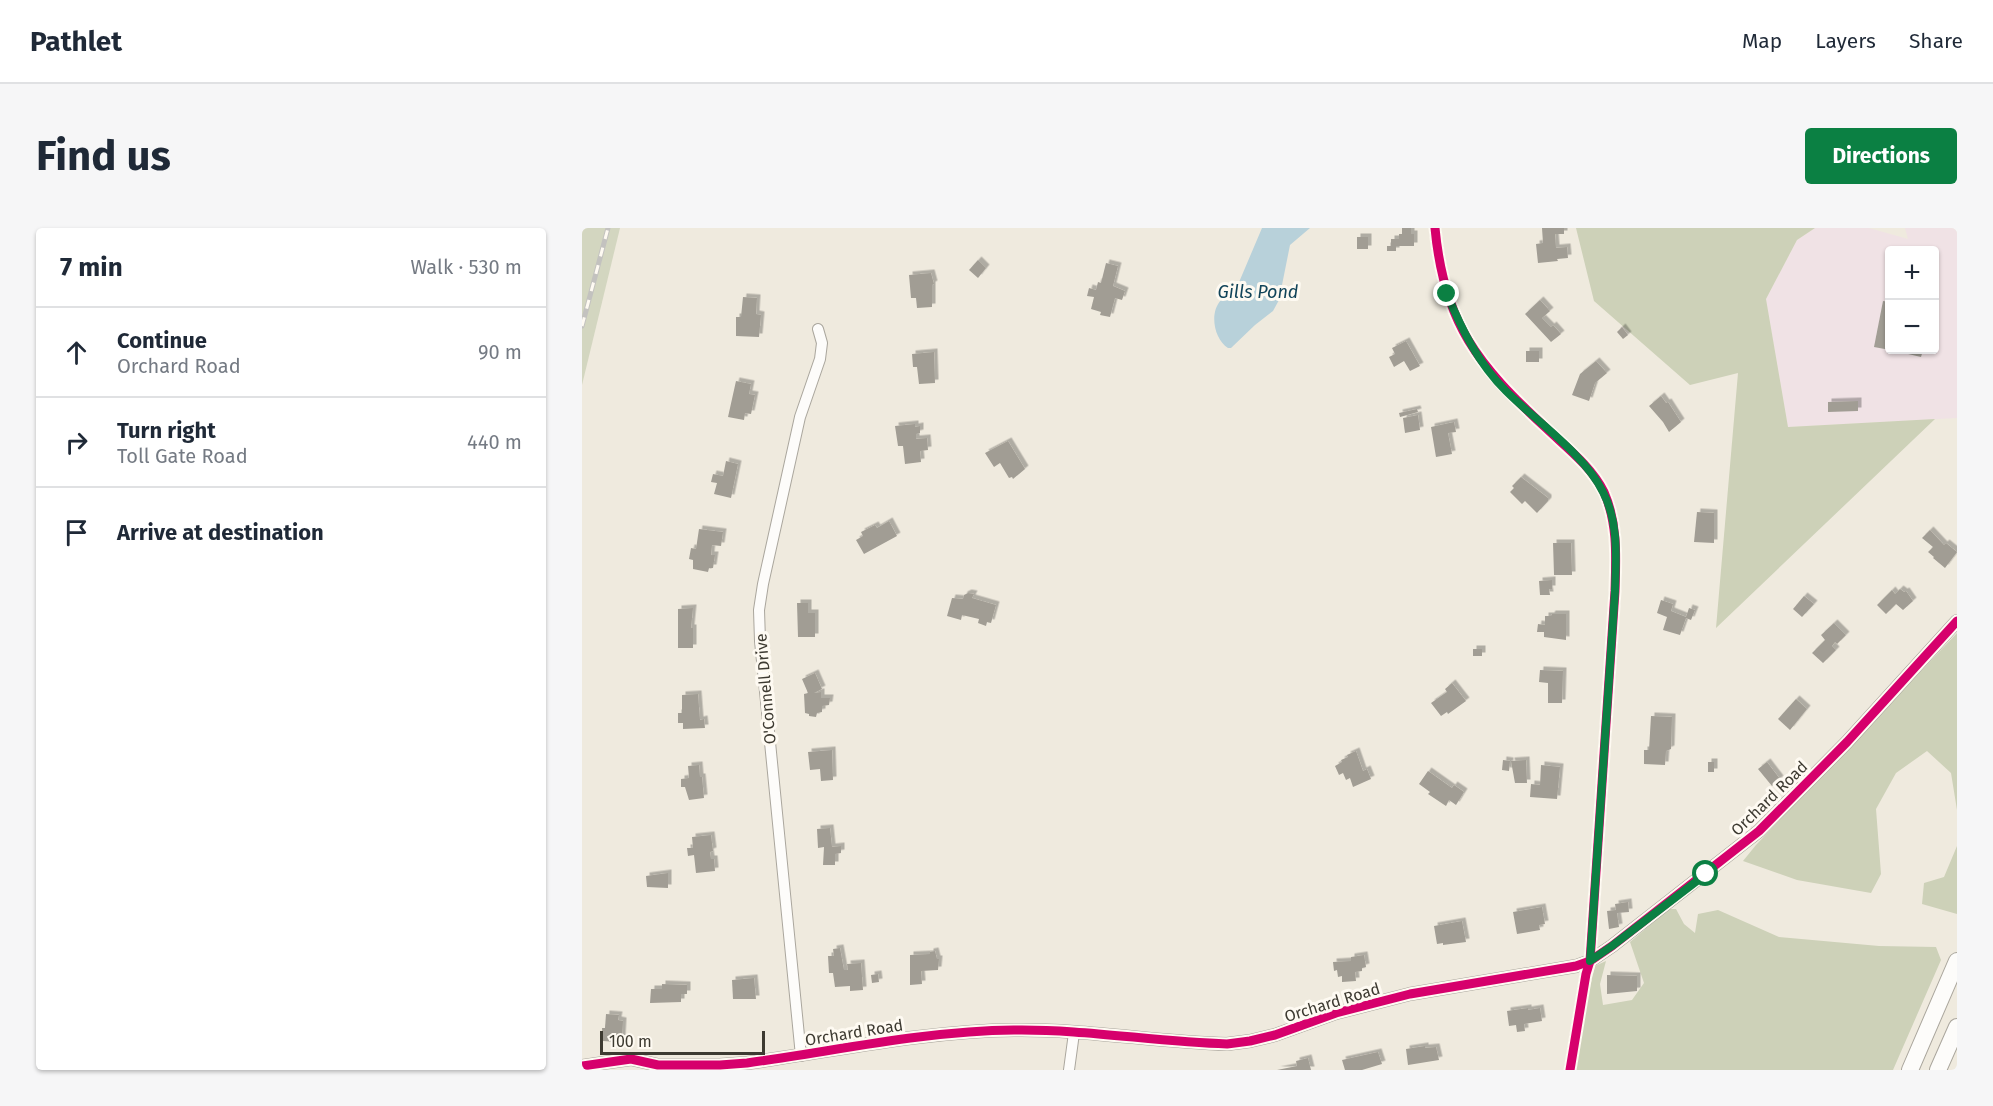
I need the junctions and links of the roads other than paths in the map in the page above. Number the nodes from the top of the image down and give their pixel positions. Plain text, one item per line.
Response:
1 (1435, 228) edge
2 (818, 329) dead end
3 (1957, 621) edge
4 (1590, 961) junction
5 (1957, 961) edge
6 (1957, 1027) edge
7 (1074, 1033) junction
8 (801, 1056) junction
9 (582, 1066) edge
10 (659, 1068) edge
11 (1069, 1070) edge
12 (1570, 1070) edge
13 (1910, 1070) edge
14 (1938, 1070) edge

1 - 4 street
2 - 8 street, O'Connell Drive
3 - 4 street, Orchard Road
4 - 7 street, Orchard Road
4 - 12 street
5 - 13 highway
6 - 14 highway
7 - 8 street, Orchard Road
7 - 11 street
8 - 10 street, Orchard Road
9 - 10 street, Orchard Road

